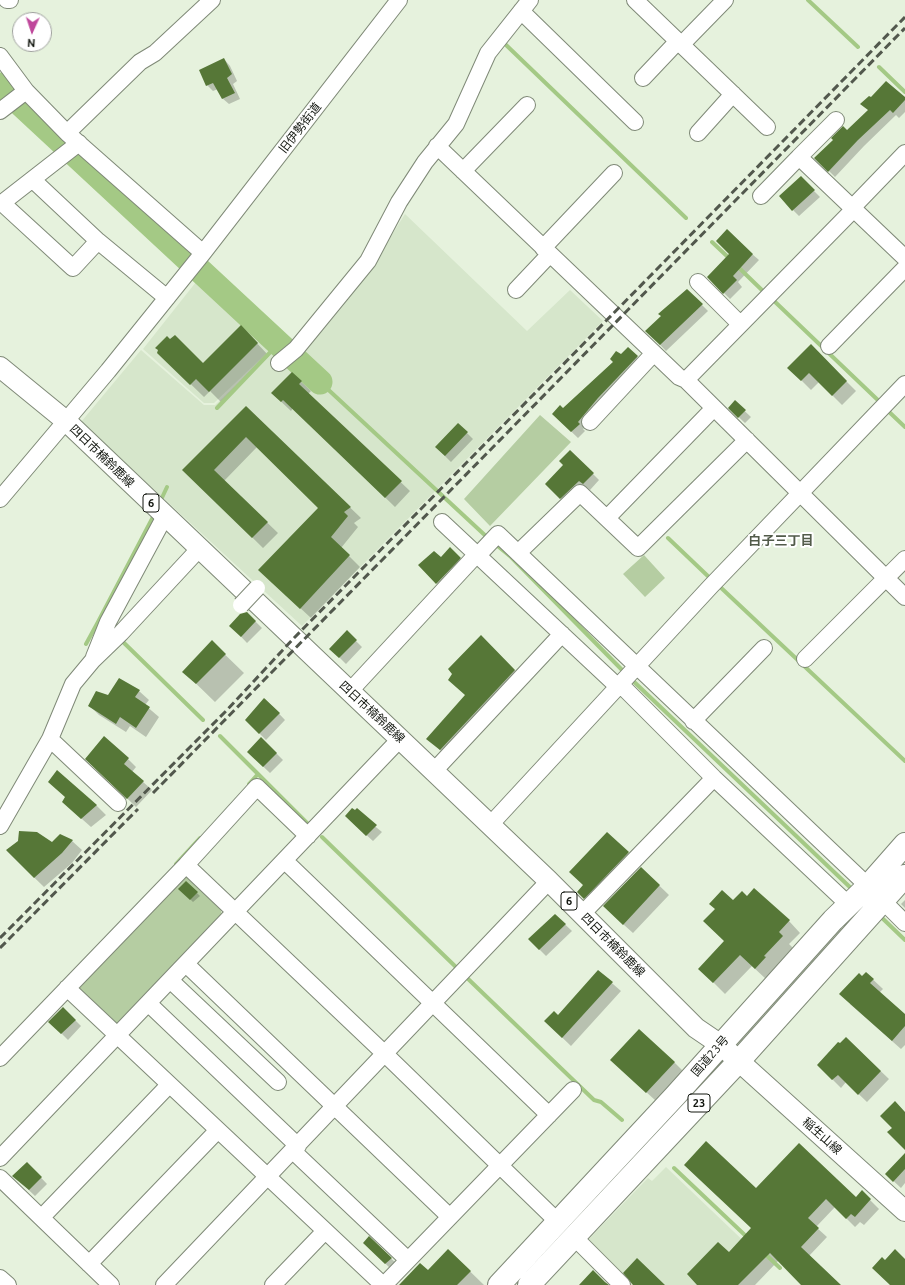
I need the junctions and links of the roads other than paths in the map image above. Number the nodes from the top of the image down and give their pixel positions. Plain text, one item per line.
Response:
1 (212, 0) edge
2 (635, 0) edge
3 (725, 0) edge
4 (391, 3) edge
5 (526, 6) edge
6 (680, 43) junction
7 (0, 56) edge
8 (643, 78) dead end
9 (24, 92) junction
10 (733, 94) junction
11 (527, 105) dead end
12 (4, 108) edge
13 (836, 120) dead end
14 (635, 122) dead end
15 (767, 127) dead end
16 (698, 133) dead end
17 (73, 140) junction
18 (437, 146) junction
19 (905, 153) edge
20 (799, 157) junction
21 (463, 171) junction
22 (614, 173) dead end
23 (33, 180) junction
24 (761, 196) dead end
25 (852, 209) junction
26 (98, 241) junction
27 (546, 251) junction
28 (202, 254) junction
29 (905, 258) edge
30 (905, 268) edge
31 (698, 282) dead end
32 (516, 290) dead end
33 (167, 298) junction
34 (740, 324) junction
35 (830, 346) dead end
36 (654, 353) junction
37 (279, 363) dead end
38 (0, 367) edge
39 (686, 380) junction
40 (905, 384) edge
41 (714, 408) junction
42 (66, 421) junction
43 (590, 422) dead end
44 (747, 440) junction
45 (799, 493) junction
46 (0, 499) edge
47 (165, 516) junction
48 (607, 518) junction
49 (442, 522) dead end
50 (199, 548) junction
51 (519, 552) junction
52 (480, 553) junction
53 (905, 559) edge
54 (886, 578) junction
55 (257, 588) dead end
56 (905, 596) edge
57 (240, 605) dead end
58 (111, 632) junction
59 (562, 634) junction
60 (764, 648) dead end
61 (805, 659) dead end
62 (637, 668) junction
63 (621, 685) junction
64 (350, 691) junction
65 (693, 721) junction
66 (50, 739) junction
67 (400, 739) junction
68 (434, 770) junction
69 (714, 778) junction
70 (118, 803) dead end
71 (490, 824) junction
72 (0, 826) edge
73 (312, 832) junction
74 (905, 844) edge
75 (285, 861) junction
76 (186, 866) junction
77 (905, 876) edge
78 (549, 881) junction
79 (868, 901) junction
80 (235, 913) junction
81 (582, 914) junction
82 (905, 923) edge
83 (186, 964) junction
84 (170, 980) junction
85 (67, 988) junction
86 (148, 1003) junction
87 (433, 1003) junction
88 (117, 1035) junction
89 (721, 1045) junction
90 (385, 1054) junction
91 (0, 1058) edge
92 (739, 1061) junction
93 (278, 1082) dead end
94 (169, 1085) junction
95 (573, 1090) dead end
96 (335, 1107) junction
97 (549, 1115) junction
98 (218, 1130) junction
99 (295, 1149) junction
100 (0, 1158) edge
101 (500, 1164) junction
102 (269, 1176) junction
103 (0, 1178) edge
104 (905, 1211) edge
105 (42, 1217) junction
106 (450, 1217) junction
107 (557, 1221) junction
108 (325, 1231) junction
109 (573, 1236) junction
110 (408, 1260) junction
111 (89, 1264) junction
112 (0, 1278) edge
113 (8, 1285) edge
114 (111, 1285) edge
115 (164, 1285) edge
116 (273, 1285) edge
117 (384, 1285) edge
118 (499, 1285) edge
119 (529, 1285) edge
120 (622, 1285) edge

1 - 17 street
2 - 6 street
3 - 6 street
4 - 28 street, 旧伊勢街道
5 - 14 street
5 - 18 street
6 - 8 street
6 - 10 street
7 - 9 street
9 - 12 street
9 - 17 street
10 - 15 street
10 - 16 street
11 - 21 street
13 - 20 street
17 - 23 street
17 - 28 street
18 - 21 street
18 - 37 street
19 - 25 street
20 - 24 street
20 - 25 street
21 - 27 street
22 - 27 street
23 - 26 street
23 - 26 street
25 - 29 street
25 - 34 street
26 - 33 street
27 - 32 street
27 - 36 street
28 - 33 street, 旧伊勢街道
30 - 35 street
31 - 34 street
33 - 42 street, 旧伊勢街道
34 - 39 street
36 - 39 street
36 - 43 street
38 - 42 main road, 四日市楠鈴鹿線 / 6
39 - 41 street
40 - 45 street
41 - 44 street
41 - 48 street
42 - 46 street, 旧伊勢街道
42 - 47 main road, 四日市楠鈴鹿線 / 6
44 - 45 street
44 - 48 street
45 - 54 street
45 - 62 street
47 - 50 main road, 四日市楠鈴鹿線 / 6
47 - 58 street
48 - 51 street
49 - 52 street
50 - 58 street
50 - 64 main road, 四日市楠鈴鹿線 / 6
51 - 52 street
51 - 62 street
52 - 59 street
52 - 64 street
53 - 54 street
54 - 56 street
54 - 61 street
55 - 57 street, bridge
58 - 66 street
59 - 63 street
59 - 68 street
60 - 65 street
62 - 63 street
62 - 65 street
63 - 69 street
63 - 71 street
64 - 67 main road, 四日市楠鈴鹿線 / 6
65 - 79 street
66 - 70 street
66 - 72 street
67 - 68 main road, 四日市楠鈴鹿線 / 6
67 - 73 street
68 - 71 main road, 四日市楠鈴鹿線 / 6
69 - 79 street
69 - 81 street
71 - 78 main road, 四日市楠鈴鹿線 / 6
73 - 75 street
73 - 76 street
74 - 79 highway, 国道23号 / 23
75 - 80 street
75 - 87 street
76 - 80 street
76 - 85 street
77 - 79 highway, 国道23号 / 23
78 - 81 main road, 四日市楠鈴鹿線 / 6
78 - 87 street
79 - 82 street
79 - 89 highway, 国道23号 / 23
79 - 92 highway, 国道23号 / 23
80 - 83 street
80 - 90 street
81 - 89 main road, 四日市楠鈴鹿線 / 6
83 - 84 street
83 - 96 street
84 - 86 street
84 - 93 street
85 - 88 street
85 - 91 street
86 - 88 street
86 - 99 street
87 - 90 street
87 - 97 street
88 - 94 street
88 - 100 street
89 - 92 main road, 四日市楠鈴鹿線 / 6
89 - 107 highway, 国道23号 / 23
90 - 96 street
90 - 101 street
92 - 104 main road, 稲生山線
92 - 109 highway, 国道23号 / 23
94 - 98 street
94 - 105 street
95 - 97 street
96 - 99 street
96 - 106 street
97 - 101 street
98 - 102 street
98 - 111 street
99 - 102 street
99 - 110 street
101 - 106 street
101 - 107 street
102 - 108 street
102 - 115 street
103 - 105 street
105 - 111 street
106 - 110 street
107 - 118 highway, 国道23号 / 23
108 - 116 street
108 - 117 street
109 - 119 highway, 国道23号 / 23
109 - 120 street
110 - 117 street
111 - 114 street
112 - 113 street

